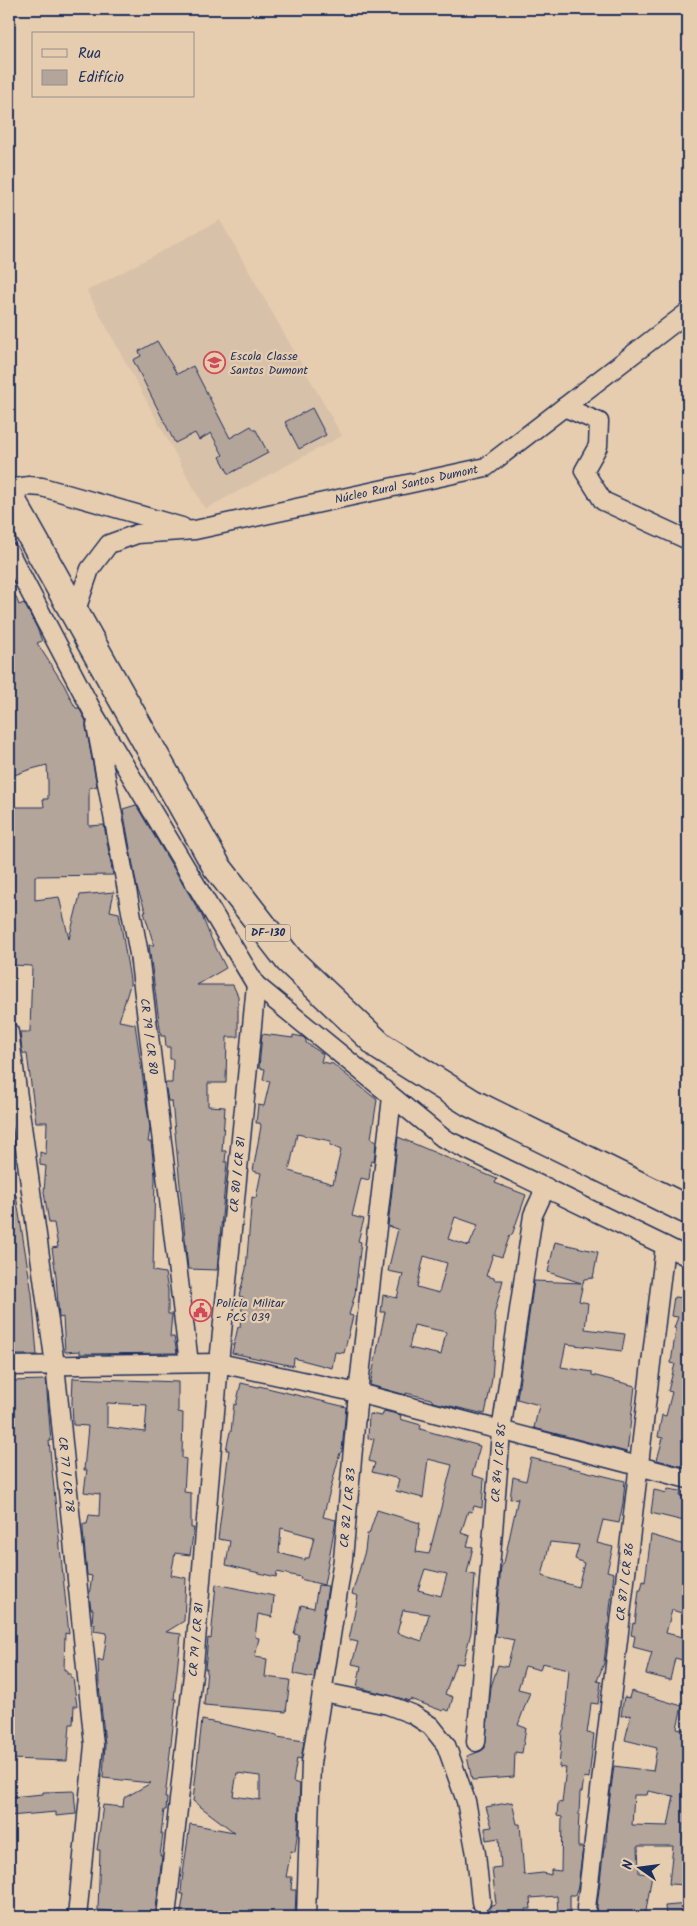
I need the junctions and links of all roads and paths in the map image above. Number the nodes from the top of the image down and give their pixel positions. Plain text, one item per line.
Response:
1 (688, 312) edge
2 (564, 407) junction
3 (9, 489) edge
4 (9, 496) edge
5 (195, 530) junction
6 (688, 540) edge
7 (9, 552) edge
8 (75, 613) junction
9 (94, 714) junction
10 (139, 789) junction
11 (110, 802) junction
12 (256, 985) junction
13 (9, 1032) edge
14 (392, 1097) junction
15 (546, 1187) junction
16 (688, 1210) edge
17 (665, 1246) junction
18 (688, 1257) edge
19 (189, 1362) junction
20 (219, 1363) junction
21 (55, 1365) junction
22 (9, 1366) edge
23 (358, 1393) junction
24 (500, 1432) junction
25 (640, 1467) junction
26 (688, 1479) edge
27 (323, 1692) junction
28 (476, 1742) dead end
29 (481, 1902) dead end
30 (77, 1917) edge
31 (166, 1917) edge
32 (306, 1917) edge
33 (589, 1917) edge

1 - 2 street, Núcleo Rural Santos Dumont
2 - 5 street, Núcleo Rural Santos Dumont
2 - 6 street
3 - 5 street, Núcleo Rural Santos Dumont
4 - 8 main road, DF-130
5 - 8 street, Núcleo Rural Santos Dumont
7 - 9 street
8 - 16 main road, DF-130
9 - 10 street
9 - 11 street, CR 79 / CR 80
10 - 11 street
10 - 12 street
11 - 19 street, CR 79 / CR 80
12 - 14 street
12 - 20 street, CR 80 / CR 81
13 - 21 street, CR 77 / CR 78
14 - 15 street
14 - 23 street, CR 82 / CR 83
15 - 17 street
15 - 24 street, CR 84 / CR 85
17 - 18 street
17 - 25 street, CR 87 / CR 86
19 - 20 street
19 - 21 street
20 - 23 street
20 - 31 street, CR 79 / CR 81
21 - 22 street
21 - 30 street, CR 77 / CR 78
23 - 24 street
23 - 27 street, CR 82 / CR 83
24 - 25 street
24 - 28 street, CR 84 / CR 85
25 - 26 street
25 - 33 street, CR 87 / CR 86
27 - 29 street
27 - 32 street, CR 82 / CR 83

